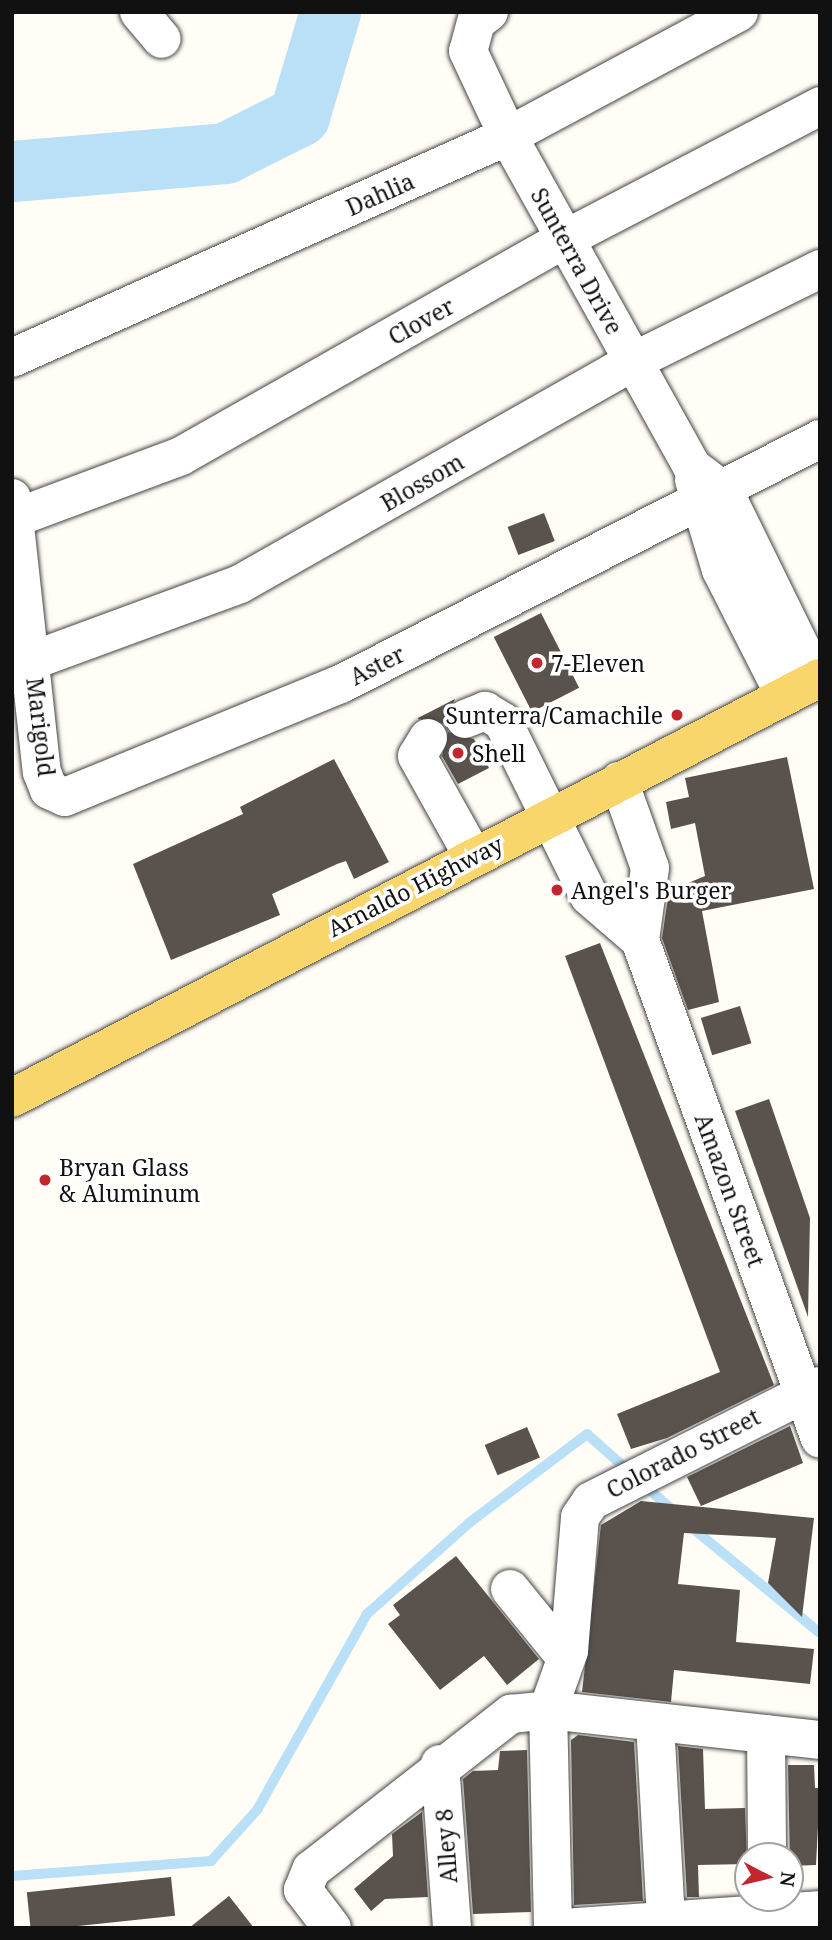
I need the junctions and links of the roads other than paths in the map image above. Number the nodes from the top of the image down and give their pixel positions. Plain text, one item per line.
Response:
1 (489, 12) edge
2 (739, 12) edge
3 (820, 106) edge
4 (508, 136) junction
5 (565, 239) junction
6 (820, 269) edge
7 (12, 358) edge
8 (632, 362) junction
9 (820, 439) edge
10 (710, 499) junction
11 (13, 511) edge
12 (22, 664) edge
13 (807, 684) edge
14 (465, 719) dead end
15 (428, 738) dead end
16 (619, 781) junction
17 (49, 790) joint
18 (550, 817) junction
19 (473, 856) junction
20 (640, 940) junction
21 (12, 1098) edge
22 (811, 1388) edge
23 (820, 1439) edge
24 (510, 1589) dead end
25 (566, 1658) junction
26 (548, 1710) junction
27 (655, 1723) junction
28 (766, 1734) junction
29 (820, 1740) edge
30 (440, 1764) junction
31 (767, 1842) edge
32 (734, 1910) edge
33 (666, 1921) junction
34 (332, 1928) edge
35 (452, 1928) edge
36 (552, 1928) edge
37 (564, 1928) edge

1 - 4 street, Sunterra Drive
2 - 4 street, Dahlia
3 - 5 street, Clover
4 - 5 street, Sunterra Drive
4 - 7 street, Dahlia
5 - 8 street, Sunterra Drive
5 - 11 street, Clover
6 - 8 street, Blossom
8 - 10 street, Sunterra Drive
8 - 12 street, Blossom
9 - 10 street, Aster
10 - 13 street
10 - 17 street, Aster
11 - 12 street, Marigold
12 - 17 street, Marigold
13 - 16 main road, Arnaldo Highway
14 - 18 street, Amazon Street
15 - 19 street
16 - 18 main road, Arnaldo Highway
16 - 20 street, Amazon Street
18 - 19 main road, Arnaldo Highway
18 - 20 street, Amazon Street
19 - 21 main road, Arnaldo Highway
20 - 22 street, Amazon Street
22 - 23 street, Amazon Street
22 - 25 street, Colorado Street
24 - 25 street
25 - 26 street, Colorado Street
26 - 27 street
26 - 30 street
26 - 36 street
27 - 28 street
27 - 33 street
28 - 29 street
28 - 31 street
30 - 34 street
30 - 35 street, Alley 8
32 - 33 street
33 - 37 street

